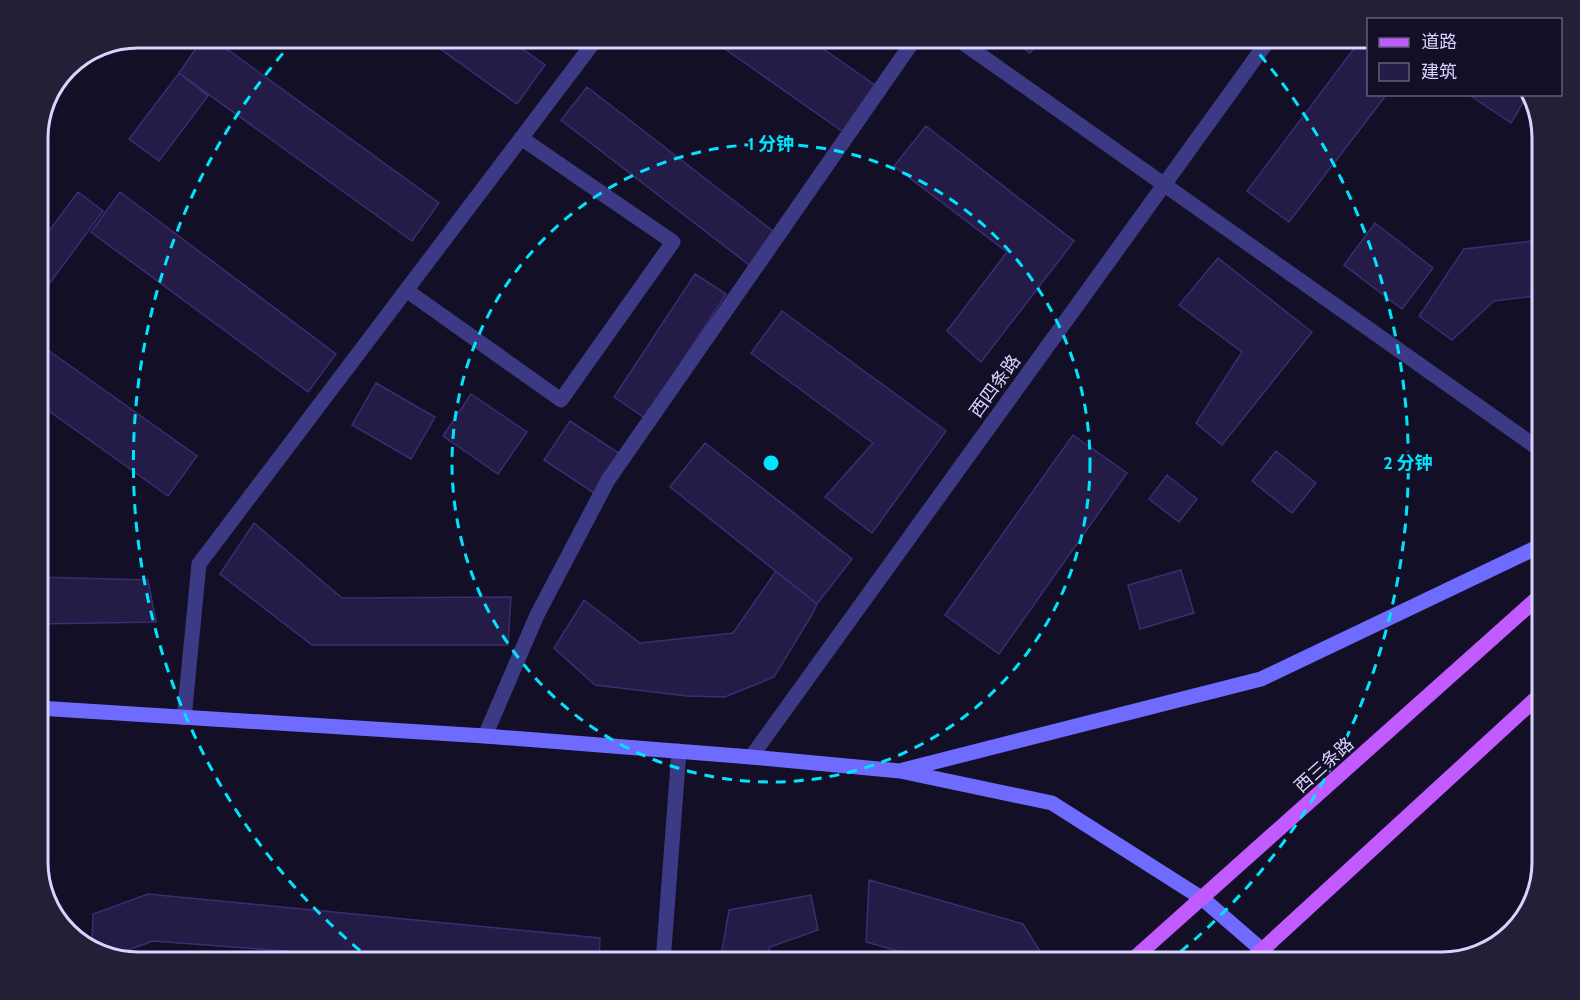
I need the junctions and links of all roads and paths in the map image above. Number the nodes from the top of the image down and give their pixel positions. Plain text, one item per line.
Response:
1 (589, 48) edge
2 (908, 48) edge
3 (970, 48) edge
4 (1263, 48) edge
5 (521, 138) junction
6 (1164, 186) junction
7 (406, 290) junction
8 (1532, 444) edge
9 (1532, 550) edge
10 (1532, 603) edge
11 (1532, 702) edge
12 (48, 709) edge
13 (184, 718) junction
14 (485, 736) junction
15 (679, 752) junction
16 (751, 757) junction
17 (900, 771) junction
18 (1203, 899) junction
19 (1263, 951) joint
20 (664, 952) edge
21 (1143, 952) edge

1 - 5 street
2 - 14 street
3 - 6 street
4 - 6 street, 西四条路
5 - 7 street
5 - 7 street
6 - 8 street
6 - 16 street, 西四条路
7 - 13 street
9 - 17 main road
10 - 18 main road, 西三条路
11 - 19 main road
12 - 13 main road
13 - 14 main road
14 - 15 main road
15 - 16 main road
15 - 20 street
16 - 17 main road
17 - 18 main road
18 - 19 main road
18 - 21 main road, 西三条路

